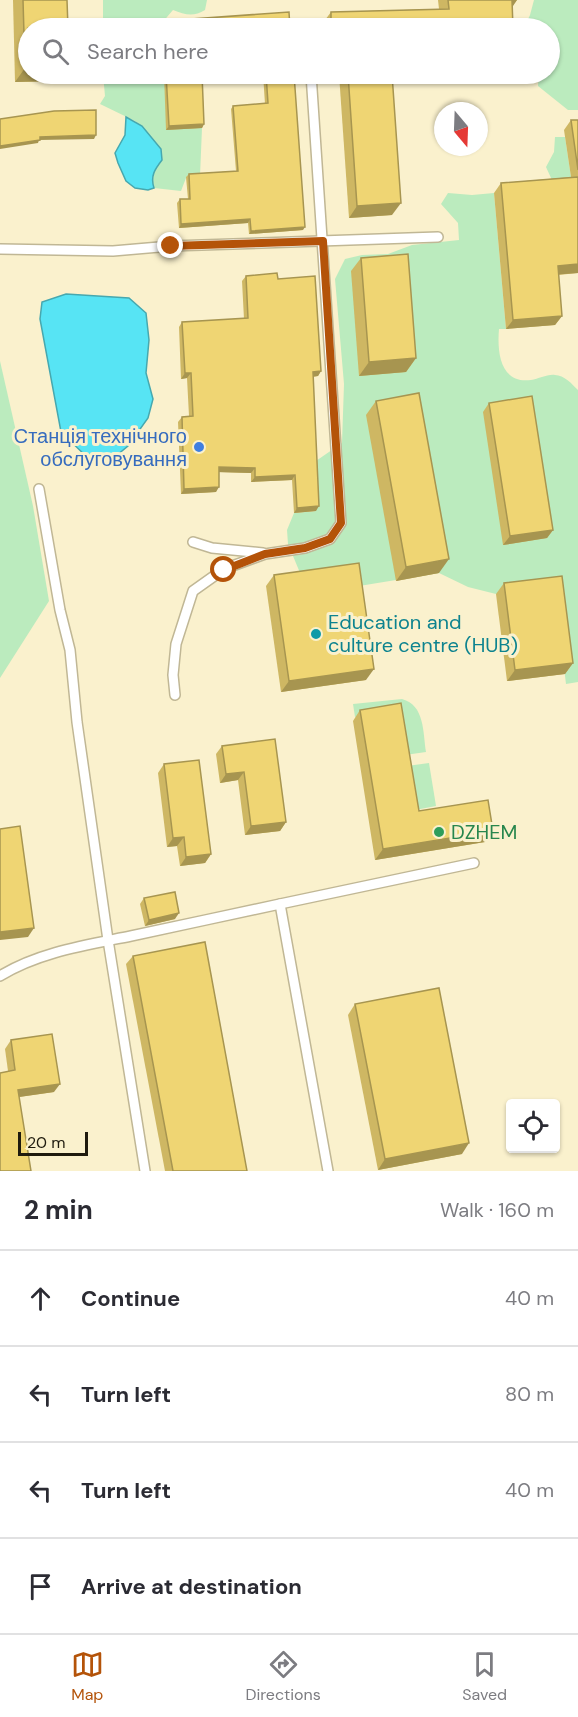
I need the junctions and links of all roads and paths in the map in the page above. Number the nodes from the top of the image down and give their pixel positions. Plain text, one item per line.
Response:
1 (312, 84) edge
2 (438, 237) dead end
3 (323, 241) junction
4 (0, 249) edge
5 (39, 489) dead end
6 (193, 542) dead end
7 (265, 554) junction
8 (175, 695) dead end
9 (474, 863) dead end
10 (280, 904) junction
11 (108, 940) junction
12 (0, 976) edge
13 (145, 1171) edge
14 (328, 1171) edge

1 - 3 lane
2 - 3 lane
3 - 4 lane
3 - 7 lane
5 - 11 lane
6 - 7 lane
7 - 8 lane
9 - 10 lane
10 - 11 lane
10 - 14 lane
11 - 12 lane
11 - 13 lane

